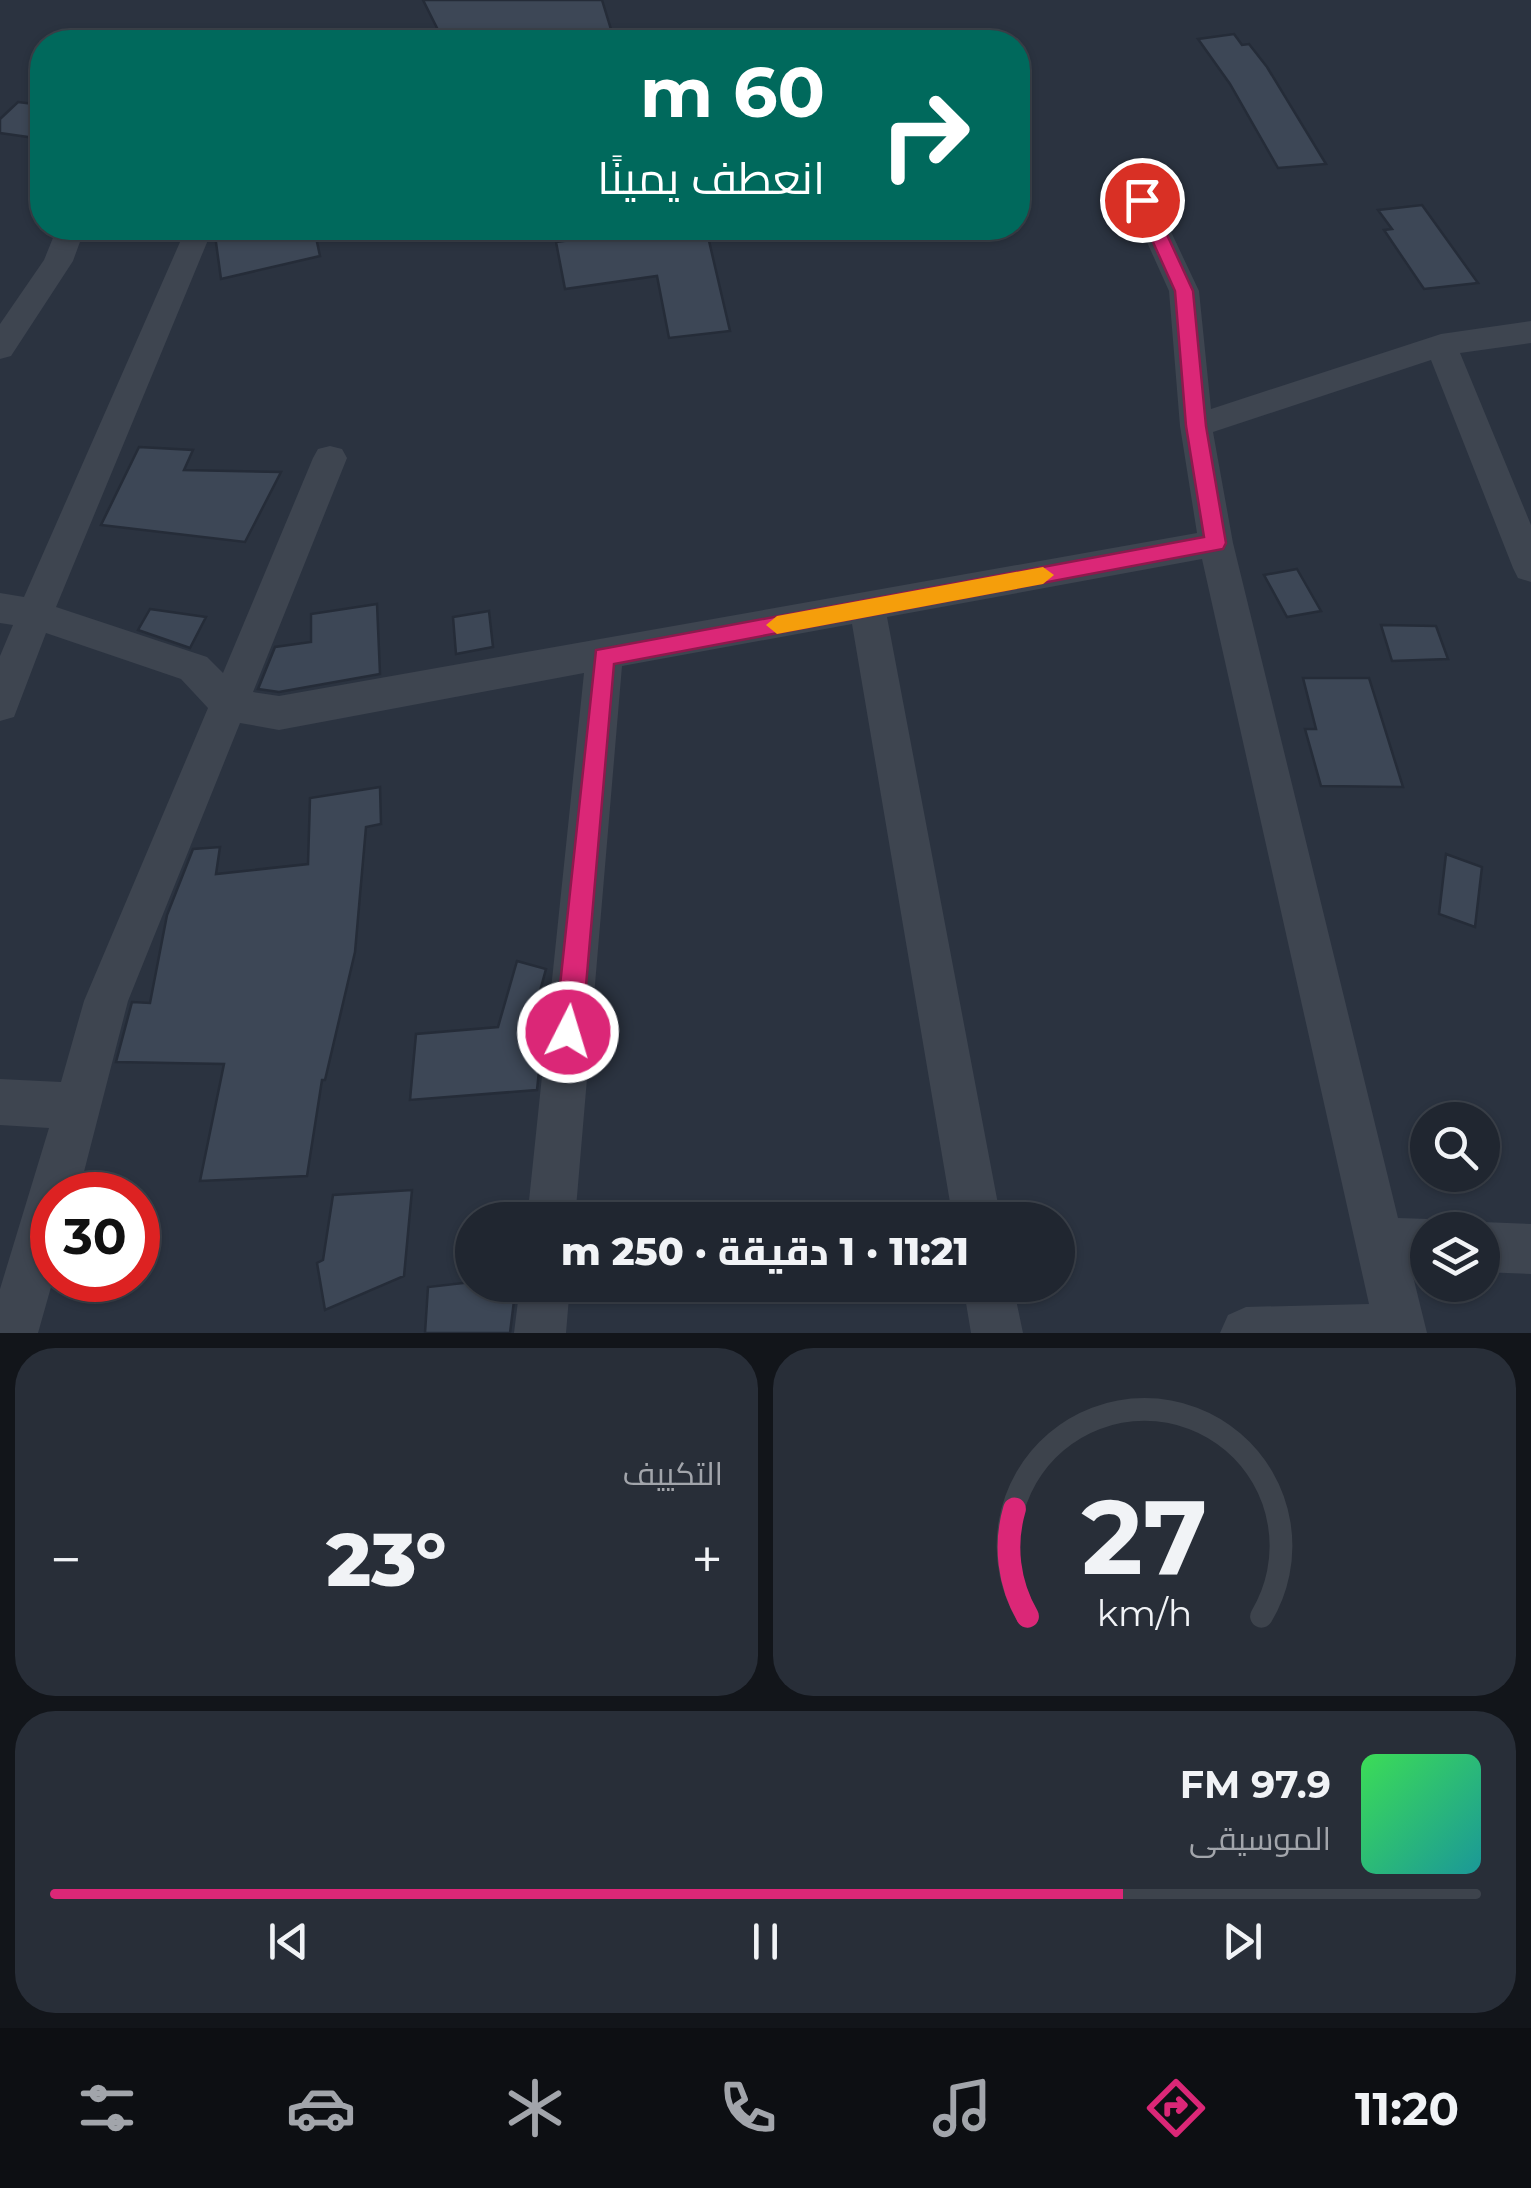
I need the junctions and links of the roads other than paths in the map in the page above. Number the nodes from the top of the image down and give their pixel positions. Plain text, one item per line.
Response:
1 (1142, 200) dead end
2 (66, 240) edge
3 (194, 240) dead end
4 (1531, 332) edge
5 (1441, 345) junction
6 (0, 348) edge
7 (1196, 426) junction
8 (330, 458) dead end
9 (1216, 543) junction
10 (1531, 568) edge
11 (867, 608) junction
12 (17, 611) edge
13 (604, 657) junction
14 (228, 704) junction
15 (0, 705) edge
16 (0, 1102) edge
17 (78, 1106) junction
18 (60, 1172) edge
19 (553, 1202) edge
20 (974, 1202) edge
21 (1405, 1243) edge
22 (1500, 1248) edge
23 (1531, 1249) edge
24 (30, 1274) edge
25 (543, 1302) edge
26 (991, 1302) edge
27 (1401, 1331) edge
28 (12, 1333) edge
29 (540, 1333) edge
30 (997, 1333) edge
31 (1246, 1333) edge

1 - 7 street
2 - 6 street
3 - 12 street
4 - 5 street
5 - 7 street
5 - 10 street
7 - 9 street
8 - 14 street
9 - 11 street
9 - 21 street
11 - 13 street
11 - 20 street
12 - 14 street
12 - 15 street
13 - 14 street
13 - 19 street
14 - 17 street
16 - 17 street
17 - 18 street
21 - 27 street
22 - 23 street
24 - 28 street
25 - 29 street
26 - 30 street
27 - 31 street

